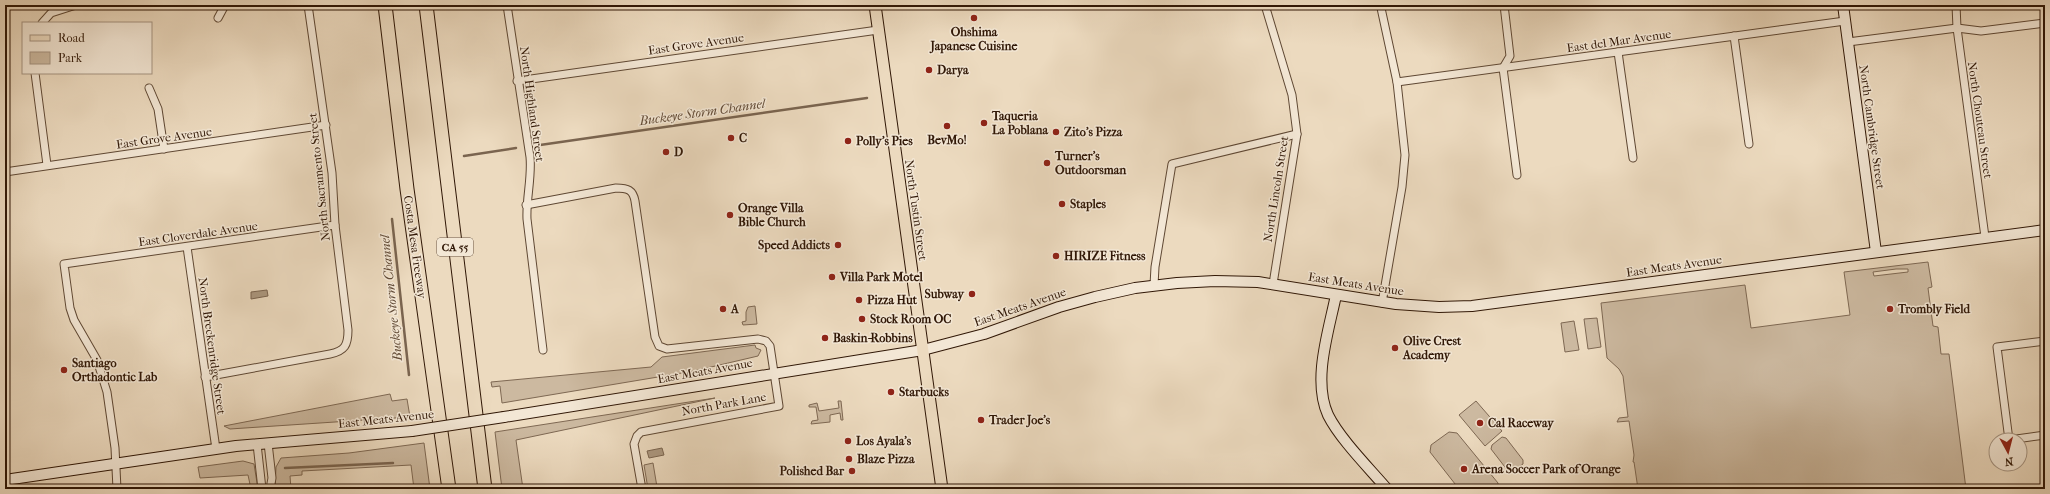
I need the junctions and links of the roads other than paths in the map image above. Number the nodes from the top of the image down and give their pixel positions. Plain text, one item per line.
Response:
1 (76, 5) edge
2 (225, 5) edge
3 (308, 5) edge
4 (385, 5) edge
5 (426, 5) edge
6 (507, 5) edge
7 (875, 5) edge
8 (1265, 5) edge
9 (1504, 5) edge
10 (1843, 5) edge
11 (1956, 5) edge
12 (1381, 8) dead end
13 (218, 18) dead end
14 (1845, 21) junction
15 (43, 22) edge
16 (2045, 23) edge
17 (1957, 28) junction
18 (878, 30) junction
19 (1734, 36) junction
20 (1848, 42) junction
21 (1618, 52) junction
22 (1503, 68) junction
23 (35, 74) edge
24 (517, 81) junction
25 (1397, 82) junction
26 (149, 88) dead end
27 (326, 125) junction
28 (1297, 134) junction
29 (1749, 144) dead end
30 (164, 149) junction
31 (1632, 158) dead end
32 (47, 166) junction
33 (5, 172) edge
34 (1517, 175) dead end
35 (526, 205) junction
36 (335, 226) junction
37 (2045, 230) edge
38 (1985, 237) junction
39 (187, 246) junction
40 (1876, 252) junction
41 (1273, 284) junction
42 (1154, 285) junction
43 (1336, 295) junction
44 (1382, 303) junction
45 (2045, 341) edge
46 (543, 350) dead end
47 (923, 350) junction
48 (775, 373) junction
49 (205, 377) junction
50 (2008, 432) edge
51 (2045, 435) edge
52 (2028, 437) edge
53 (268, 443) junction
54 (258, 444) junction
55 (216, 449) junction
56 (116, 464) junction
57 (8, 483) edge
58 (117, 489) edge
59 (262, 489) edge
60 (270, 489) edge
61 (449, 489) edge
62 (485, 489) edge
63 (642, 489) edge
64 (942, 489) edge
65 (1387, 489) edge

1 - 15 street
2 - 13 street
3 - 27 street, North Sacramento Street
4 - 61 highway, Costa Mesa Freeway
5 - 62 highway, CA 55
6 - 24 street, North Highland Street
7 - 18 main road, North Tustin Street
8 - 28 street, North Lincoln Street
9 - 22 street
10 - 14 street, North Cambridge Street
11 - 17 street, North Chouteau Street
12 - 25 street
14 - 19 street, East del Mar Avenue
14 - 20 street, North Cambridge Street
16 - 17 street
17 - 20 street
17 - 38 street, North Chouteau Street
18 - 24 street, East Grove Avenue
18 - 47 main road, North Tustin Street
19 - 21 street, East del Mar Avenue
19 - 29 street
20 - 40 street, North Cambridge Street
21 - 22 street, East del Mar Avenue
21 - 31 street
22 - 25 street, East del Mar Avenue
22 - 34 street
23 - 32 street
24 - 35 street, North Highland Street
25 - 44 street
26 - 30 street
27 - 30 street, East Grove Avenue
27 - 36 street, North Sacramento Street
28 - 41 street, North Lincoln Street
28 - 42 street
30 - 32 street, East Grove Avenue
32 - 33 street, East Grove Avenue
35 - 46 street, North Highland Street
35 - 48 street, North Park Lane
36 - 39 street, East Cloverdale Avenue
36 - 49 street, North Sacramento Street
37 - 38 street, East Meats Avenue
38 - 40 street, East Meats Avenue
39 - 49 street, North Breckenridge Street
39 - 56 street, East Cloverdale Avenue
40 - 44 street, East Meats Avenue
41 - 42 street, East Meats Avenue
41 - 43 street, East Meats Avenue
42 - 47 street, East Meats Avenue
43 - 44 street, East Meats Avenue
43 - 65 street
45 - 50 street
47 - 48 street, East Meats Avenue
47 - 64 main road, North Tustin Street
48 - 53 street, East Meats Avenue, bridge
48 - 63 street, North Park Lane
49 - 55 street, North Breckenridge Street
51 - 52 street
53 - 54 street, East Meats Avenue
53 - 60 street
54 - 55 street, East Meats Avenue
54 - 59 street
55 - 56 street, East Meats Avenue
56 - 57 street, East Meats Avenue
56 - 58 street

